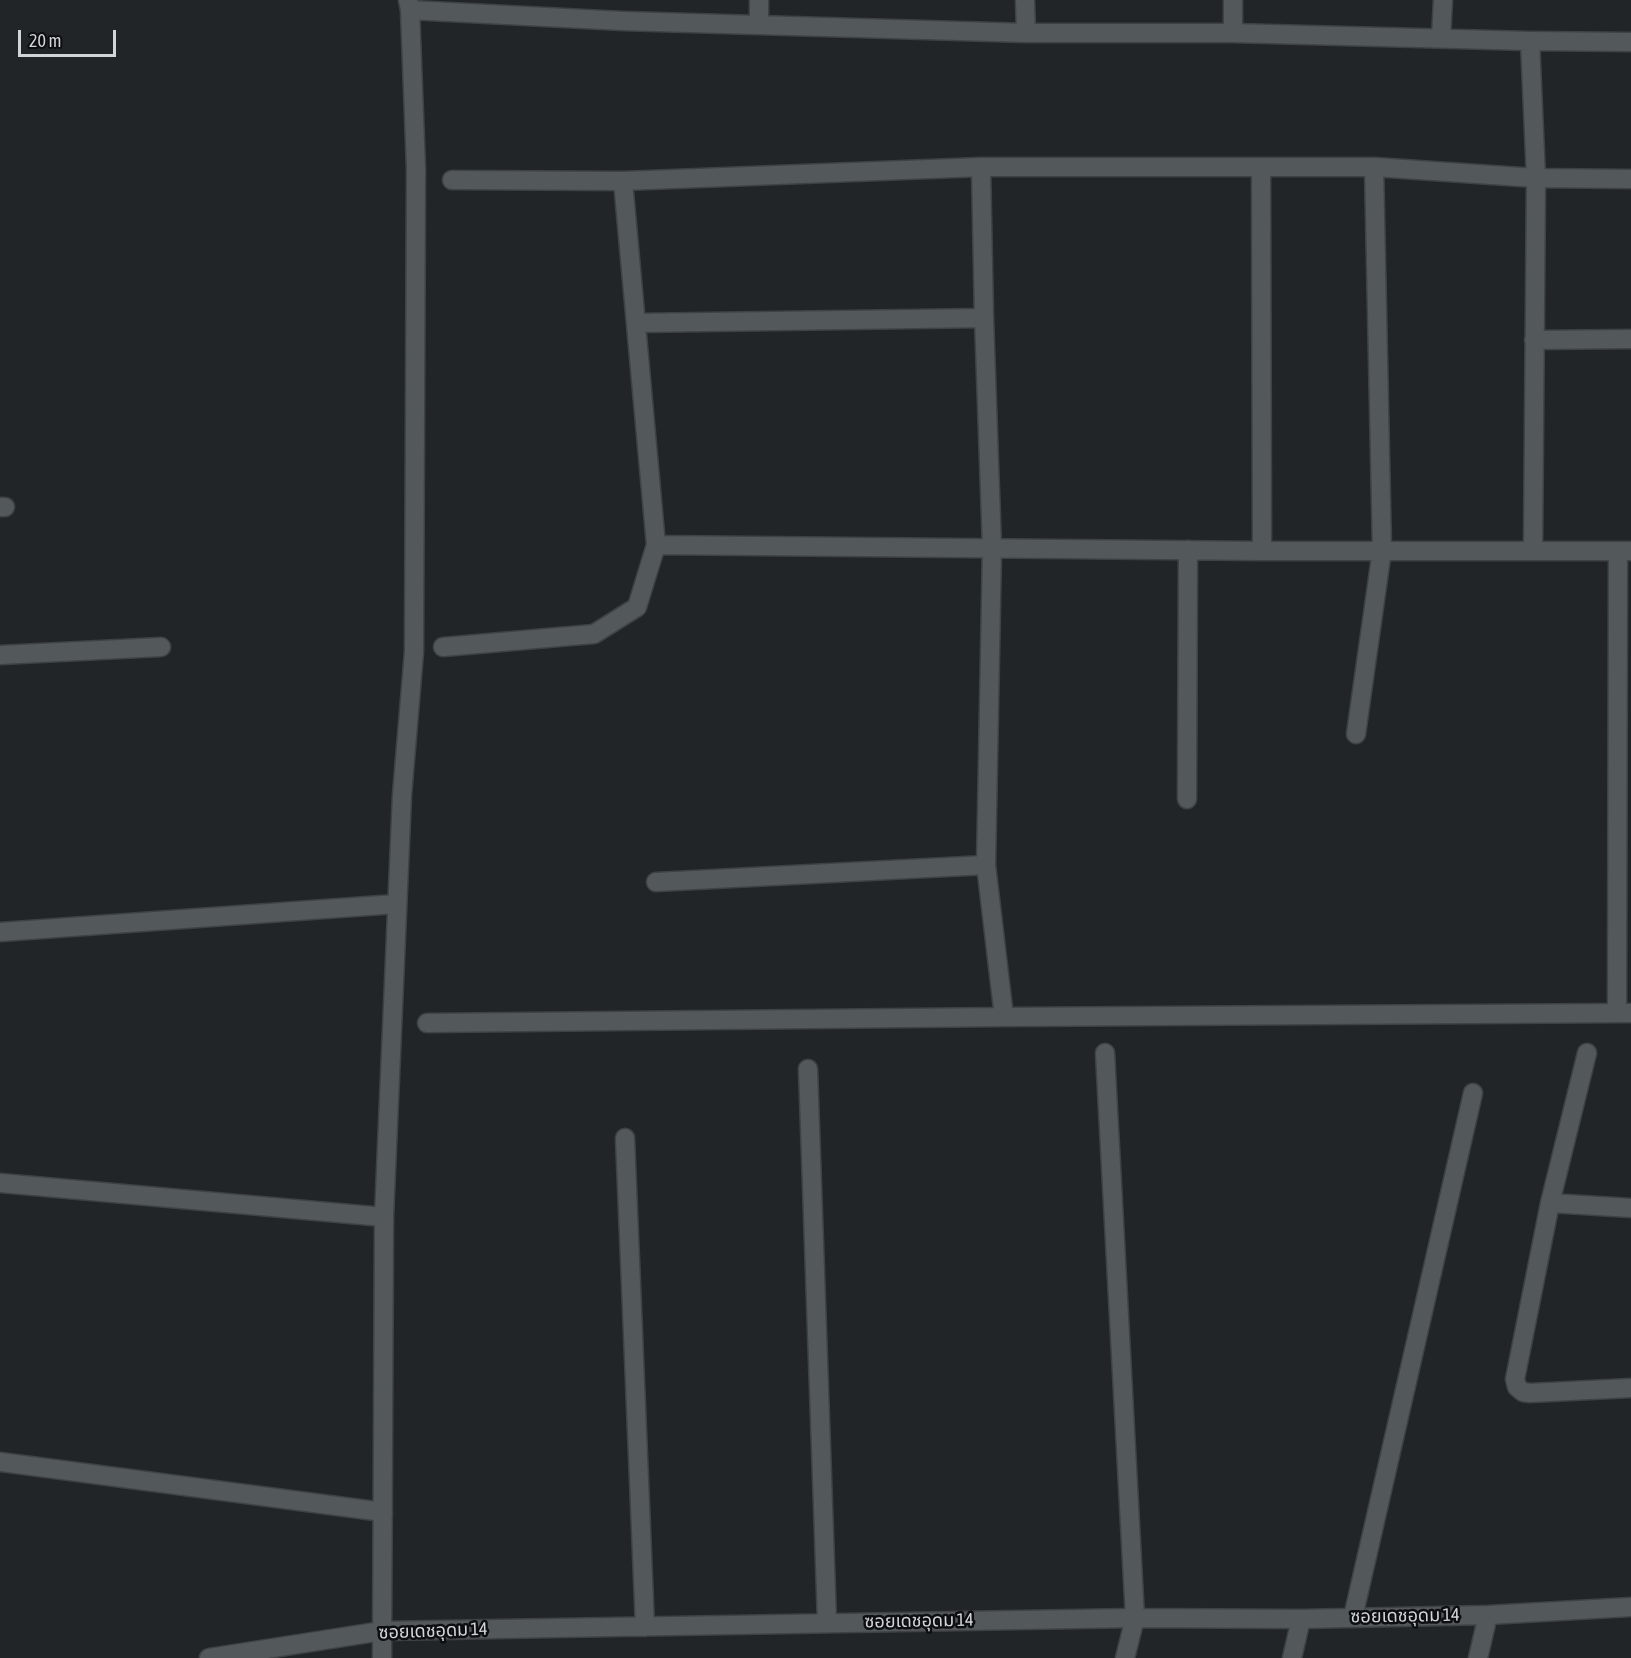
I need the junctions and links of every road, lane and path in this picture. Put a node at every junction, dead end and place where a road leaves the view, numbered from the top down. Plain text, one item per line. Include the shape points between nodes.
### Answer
1 (759, 0) edge
2 (1025, 0) edge
3 (1233, 0) edge
4 (1443, 0) edge
5 (409, 5) edge
6 (759, 25) junction
7 (1026, 33) junction
8 (1233, 33) junction
9 (1441, 38) junction
10 (1530, 41) junction
11 (1631, 42) edge
12 (981, 167) junction
13 (1374, 167) junction
14 (1261, 168) junction
15 (1536, 178) junction
16 (1631, 178) edge
17 (452, 180) dead end
18 (623, 181) junction
19 (984, 318) junction
20 (636, 323) junction
21 (1631, 339) edge
22 (1534, 340) junction
23 (656, 545) junction
24 (992, 548) junction
25 (1188, 550) junction
26 (1382, 550) junction
27 (1533, 550) junction
28 (1262, 551) junction
29 (1624, 551) edge
30 (161, 647) dead end
31 (443, 647) dead end
32 (0, 655) edge
33 (1356, 734) dead end
34 (1187, 799) dead end
35 (986, 865) junction
36 (656, 882) dead end
37 (396, 904) junction
38 (0, 932) edge
39 (1624, 1013) edge
40 (1004, 1017) junction
41 (427, 1023) dead end
42 (1105, 1053) dead end
43 (1587, 1053) dead end
44 (808, 1069) dead end
45 (1473, 1094) dead end
46 (625, 1138) dead end
47 (0, 1183) edge
48 (1550, 1203) junction
49 (1631, 1208) edge
50 (384, 1217) junction
51 (1631, 1388) edge
52 (0, 1462) edge
53 (382, 1512) junction
54 (1631, 1607) edge
55 (1488, 1615) junction
56 (1135, 1617) junction
57 (1353, 1617) junction
58 (1301, 1619) junction
59 (827, 1622) junction
60 (645, 1627) junction
61 (382, 1631) junction
62 (209, 1658) edge
63 (382, 1658) edge
64 (1125, 1658) edge
65 (1292, 1658) edge
66 (1478, 1658) edge

1 - 6 street
2 - 7 street
3 - 8 street
4 - 9 street
5 - 6 street via 623,21
5 - 37 street via 416,169 414,652
6 - 7 street
7 - 8 street
8 - 9 street
9 - 10 street
10 - 11 street
10 - 15 street
12 - 14 street
12 - 18 street
12 - 19 street
13 - 14 street
13 - 15 street
13 - 26 street
14 - 28 street
15 - 16 street
15 - 22 street
17 - 18 street
18 - 20 street
19 - 20 street
19 - 24 street
20 - 23 street
21 - 22 street
22 - 27 street
23 - 24 street
23 - 31 street via 637,607 594,634
24 - 25 street
24 - 35 street
25 - 28 street
25 - 34 street
26 - 27 street
26 - 28 street
26 - 33 street
27 - 29 street
29 - 39 street
30 - 32 street
35 - 36 street
35 - 40 street
37 - 38 street
37 - 50 street
39 - 40 street
40 - 41 street
42 - 56 street
43 - 48 street
44 - 59 street
45 - 57 street
46 - 60 street
47 - 50 street
48 - 49 street
48 - 51 street via 1515,1379 1517,1387 1530,1393
50 - 53 street
52 - 53 street
53 - 61 street
54 - 55 street, ซอยเดชอุดม 14
55 - 57 street, ซอยเดชอุดม 14
55 - 66 street
56 - 58 street, ซอยเดชอุดม 14
56 - 59 street, ซอยเดชอุดม 14
56 - 64 street
57 - 58 street, ซอยเดชอุดม 14
58 - 65 street
59 - 60 street, ซอยเดชอุดม 14
60 - 61 street, ซอยเดชอุดม 14
61 - 62 street, ซอยเดชอุดม 14
61 - 63 street

